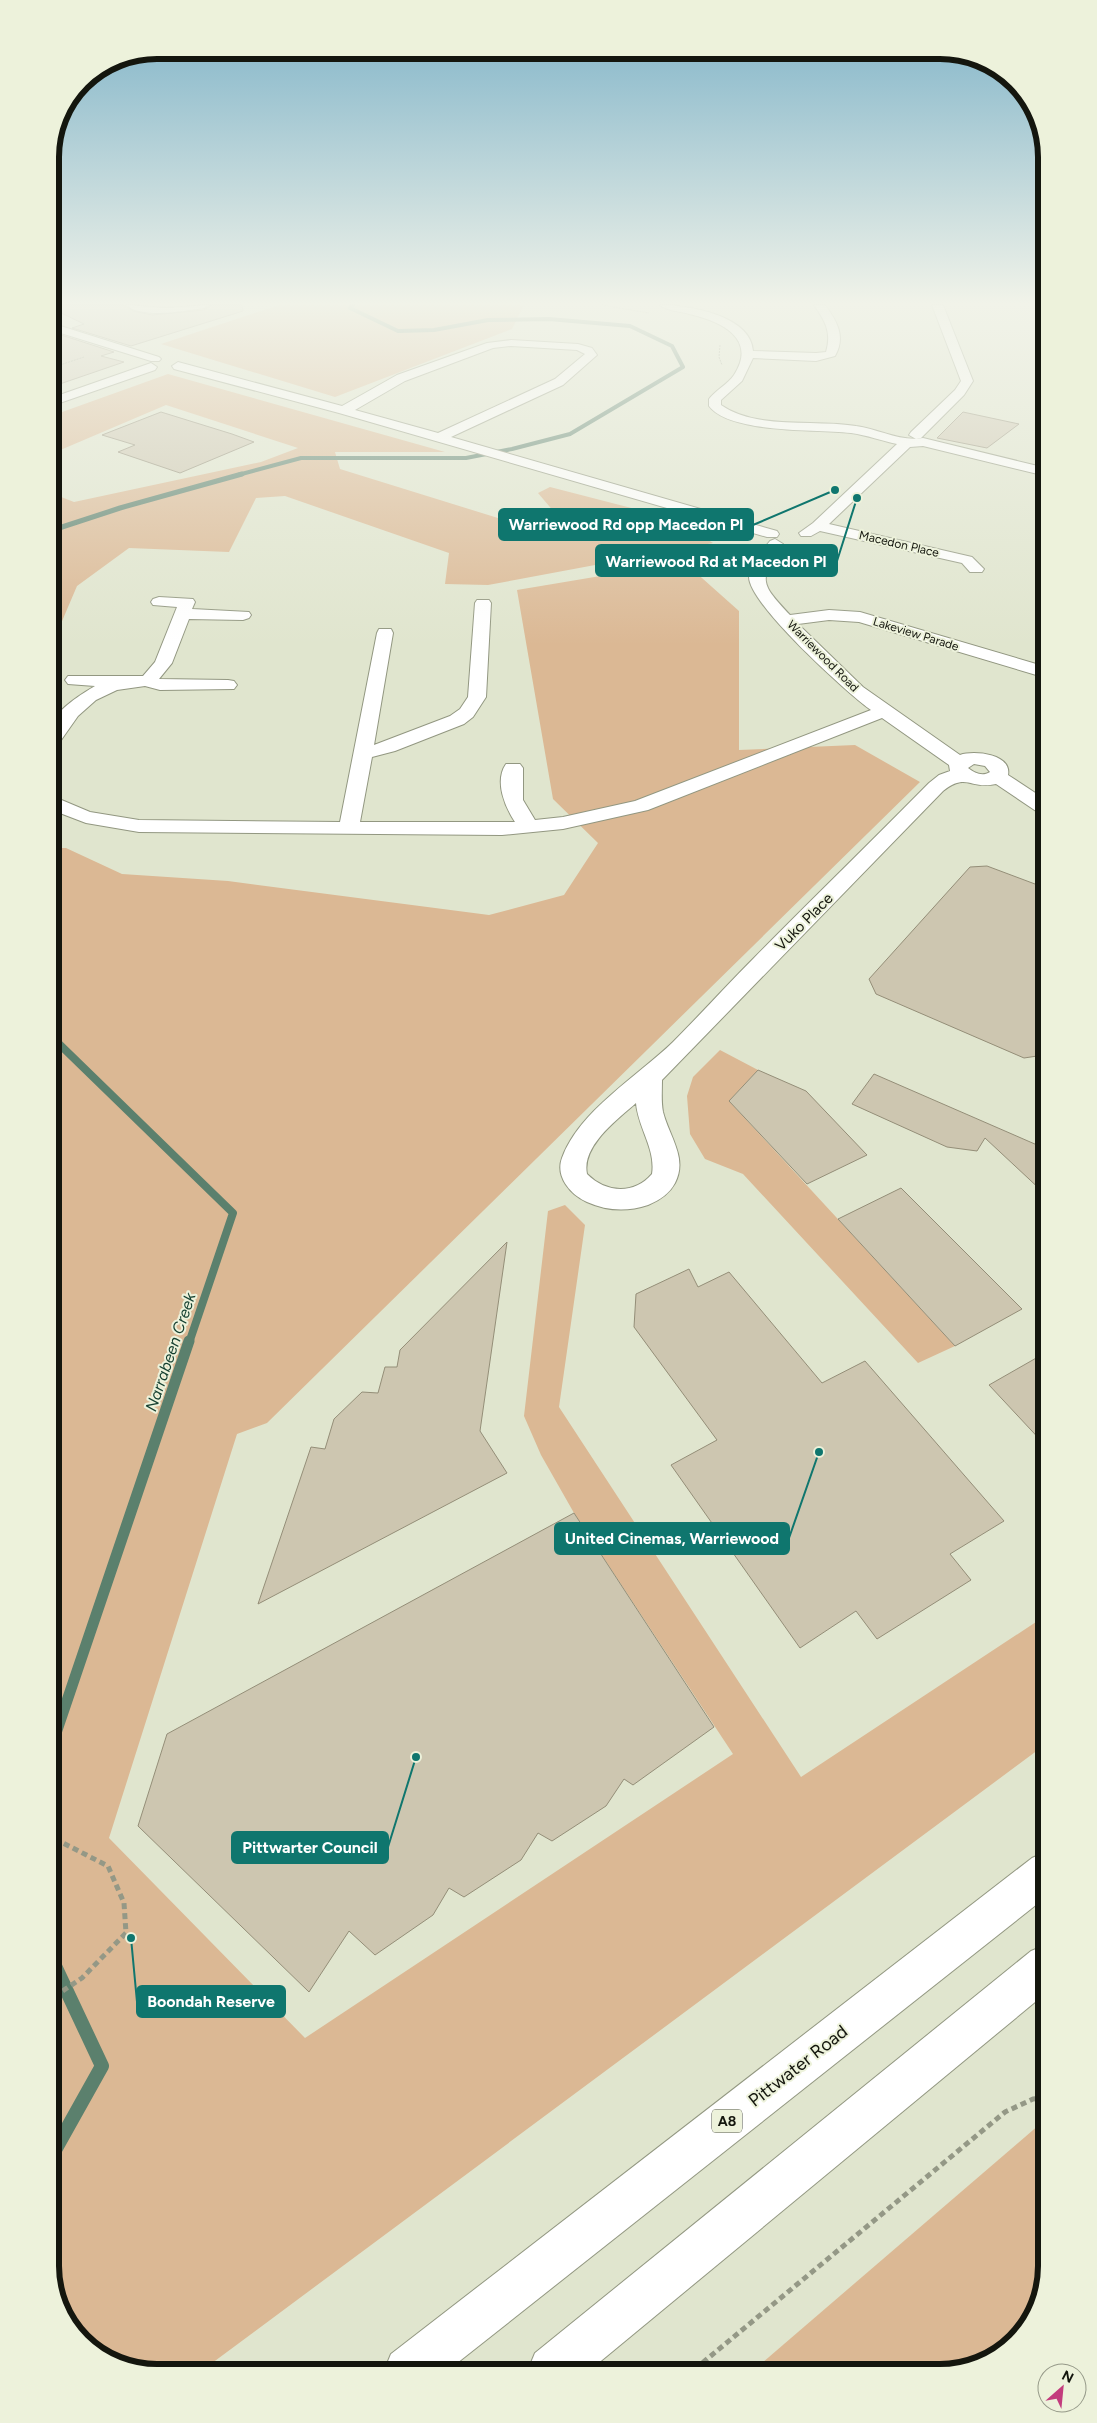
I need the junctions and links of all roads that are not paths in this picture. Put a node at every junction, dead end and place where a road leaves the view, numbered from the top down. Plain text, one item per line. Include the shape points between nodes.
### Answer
1 (371, 418) edge
2 (482, 418) edge
3 (744, 418) edge
4 (932, 418) edge
5 (439, 438) junction
6 (909, 439) junction
7 (1038, 470) edge
8 (818, 526) junction
9 (788, 538) junction
10 (976, 568) dead end
11 (159, 602) dead end
12 (483, 603) dead end
13 (182, 614) junction
14 (243, 615) dead end
15 (795, 618) junction
16 (385, 633) dead end
17 (1038, 670) edge
18 (74, 680) dead end
19 (148, 681) junction
20 (120, 682) junction
21 (228, 685) dead end
22 (885, 711) junction
23 (59, 727) edge
24 (363, 753) junction
25 (963, 765) junction
26 (513, 768) dead end
27 (1038, 804) edge
28 (59, 807) edge
29 (530, 826) junction
30 (349, 828) junction
31 (650, 1077) junction
32 (1038, 1878) edge
33 (1038, 1973) edge
34 (417, 2364) edge
35 (559, 2364) edge

1 - 5 main road
2 - 5 main road
3 - 6 main road via 786,425 857,429
4 - 6 main road, Warriewood Road
5 - 9 main road
6 - 7 main road
6 - 8 main road, Warriewood Road
8 - 9 main road, Warriewood Road
8 - 10 main road, Macedon Place via 966,560
9 - 15 main road, Warriewood Road via 758,567 756,580 765,598
11 - 13 main road via 187,602
12 - 24 main road via 477,697 467,713 457,720
13 - 14 main road
13 - 19 main road via 163,663
15 - 17 main road, Lakeview Parade via 860,617
15 - 22 main road, Warriewood Road via 842,677
15 - 25 main road, Warriewood Road
16 - 24 main road
18 - 20 main road
19 - 20 main road
19 - 21 main road via 160,685
20 - 23 main road via 89,698
22 - 25 main road, Warriewood Road
22 - 29 main road via 641,806 563,823
24 - 30 main road
25 - 27 main road via 978,758 994,763 1000,772 997,776
25 - 31 main road, Vuko Place via 936,787
26 - 29 main road via 511,798 516,810
28 - 30 main road via 99,822 138,826
29 - 30 main road via 502,829
31 - 31 main road, Vuko Place via 650,1113 667,1166 663,1179 648,1194 634,1200 618,1201 589,1191 580,1184 573,1170 574,1159 590,1135 624,1097
32 - 34 main road, Pittwater Road / A8
33 - 35 main road

